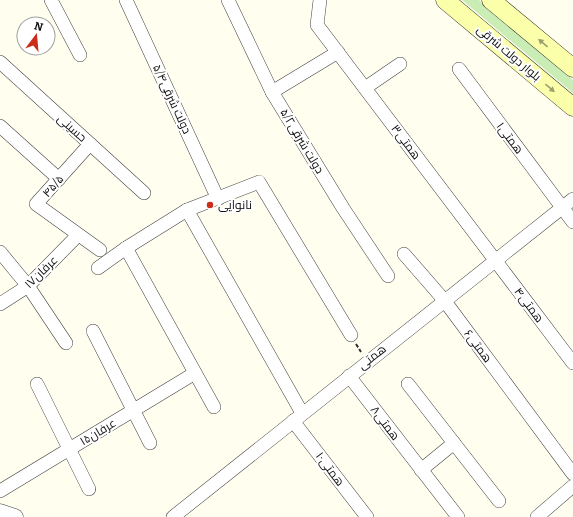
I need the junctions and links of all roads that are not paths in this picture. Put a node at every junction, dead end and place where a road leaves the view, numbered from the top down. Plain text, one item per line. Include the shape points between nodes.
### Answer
1 (51, 0) edge
2 (126, 0) edge
3 (228, 0) edge
4 (320, 0) edge
5 (445, 0) edge
6 (491, 0) edge
7 (338, 52) junction
8 (80, 55) dead end
9 (0, 62) edge
10 (400, 64) dead end
11 (573, 68) edge
12 (458, 69) dead end
13 (365, 88) junction
14 (272, 92) junction
15 (573, 107) edge
16 (0, 126) edge
17 (90, 144) junction
18 (59, 179) junction
19 (144, 194) dead end
20 (218, 199) junction
21 (573, 199) edge
22 (562, 207) junction
23 (187, 210) junction
24 (573, 222) edge
25 (78, 234) junction
26 (126, 248) junction
27 (100, 250) dead end
28 (0, 252) edge
29 (404, 254) dead end
30 (496, 260) junction
31 (98, 268) dead end
32 (388, 276) dead end
33 (28, 286) junction
34 (444, 300) junction
35 (0, 304) edge
36 (93, 331) dead end
37 (351, 335) road end
38 (66, 343) dead end
39 (573, 363) edge
40 (195, 373) junction
41 (349, 376) junction
42 (37, 384) dead end
43 (408, 384) dead end
44 (214, 407) dead end
45 (134, 410) junction
46 (297, 417) junction
47 (150, 443) dead end
48 (454, 443) junction
49 (70, 449) junction
50 (421, 470) junction
51 (573, 474) edge
52 (1, 487) edge
53 (573, 488) edge
54 (89, 489) dead end
55 (499, 501) dead end
56 (0, 512) edge
57 (15, 517) edge
58 (172, 517) edge
59 (367, 517) edge
60 (458, 517) edge
61 (536, 517) edge

1 - 8 street
2 - 20 street, ۵/۴دولت شرقی
3 - 14 street, ۵/۲دولت شرقی
4 - 7 street, ۳همتی via 317,25
5 -> 15 main road, بلوار دولت شرقی
11 -> 6 main road
7 - 13 street, ۳همتی
7 - 14 street
9 - 17 street, حسینی
10 - 13 street
12 - 22 street, ۱همتی
13 - 30 street, ۳همتی
14 - 32 street, ۵/۲دولت شرقی
16 - 18 street
17 - 18 street, ۴۵/۵
17 - 19 street, حسینی
18 - 25 street, ۴۵/۵ via 36,204
20 - 23 street
20 - 37 street via 259,182
21 - 22 street, همتی
22 - 24 street, ۱همتی
22 - 30 street, همتی
23 - 26 street
23 - 46 street, ۱۰همتی
25 - 27 street, ۴۵/۵
25 - 33 street, ۱۷عرفان
26 - 31 street
26 - 40 street
28 - 33 street
29 - 34 street, ۶همتی
30 - 34 street, همتی
30 - 39 street, ۴همتی
33 - 35 street, ۱۷عرفان
33 - 38 street
34 - 41 street, همتی
34 - 51 street, ۶همتی
36 - 45 street
40 - 44 street
40 - 45 street, ۱۵عرفان
41 - 46 street, همتی
41 - 50 street, همتی۸
42 - 49 street
43 - 48 street
45 - 47 street
45 - 49 street, ۱۵عرفان
46 - 58 street, همتی
46 - 59 street, ۱۰همتی
48 - 50 street
48 - 55 street
49 - 52 street, ۱۵عرفان
49 - 54 street
50 - 60 street, همتی۸
53 - 61 street
56 - 57 street

